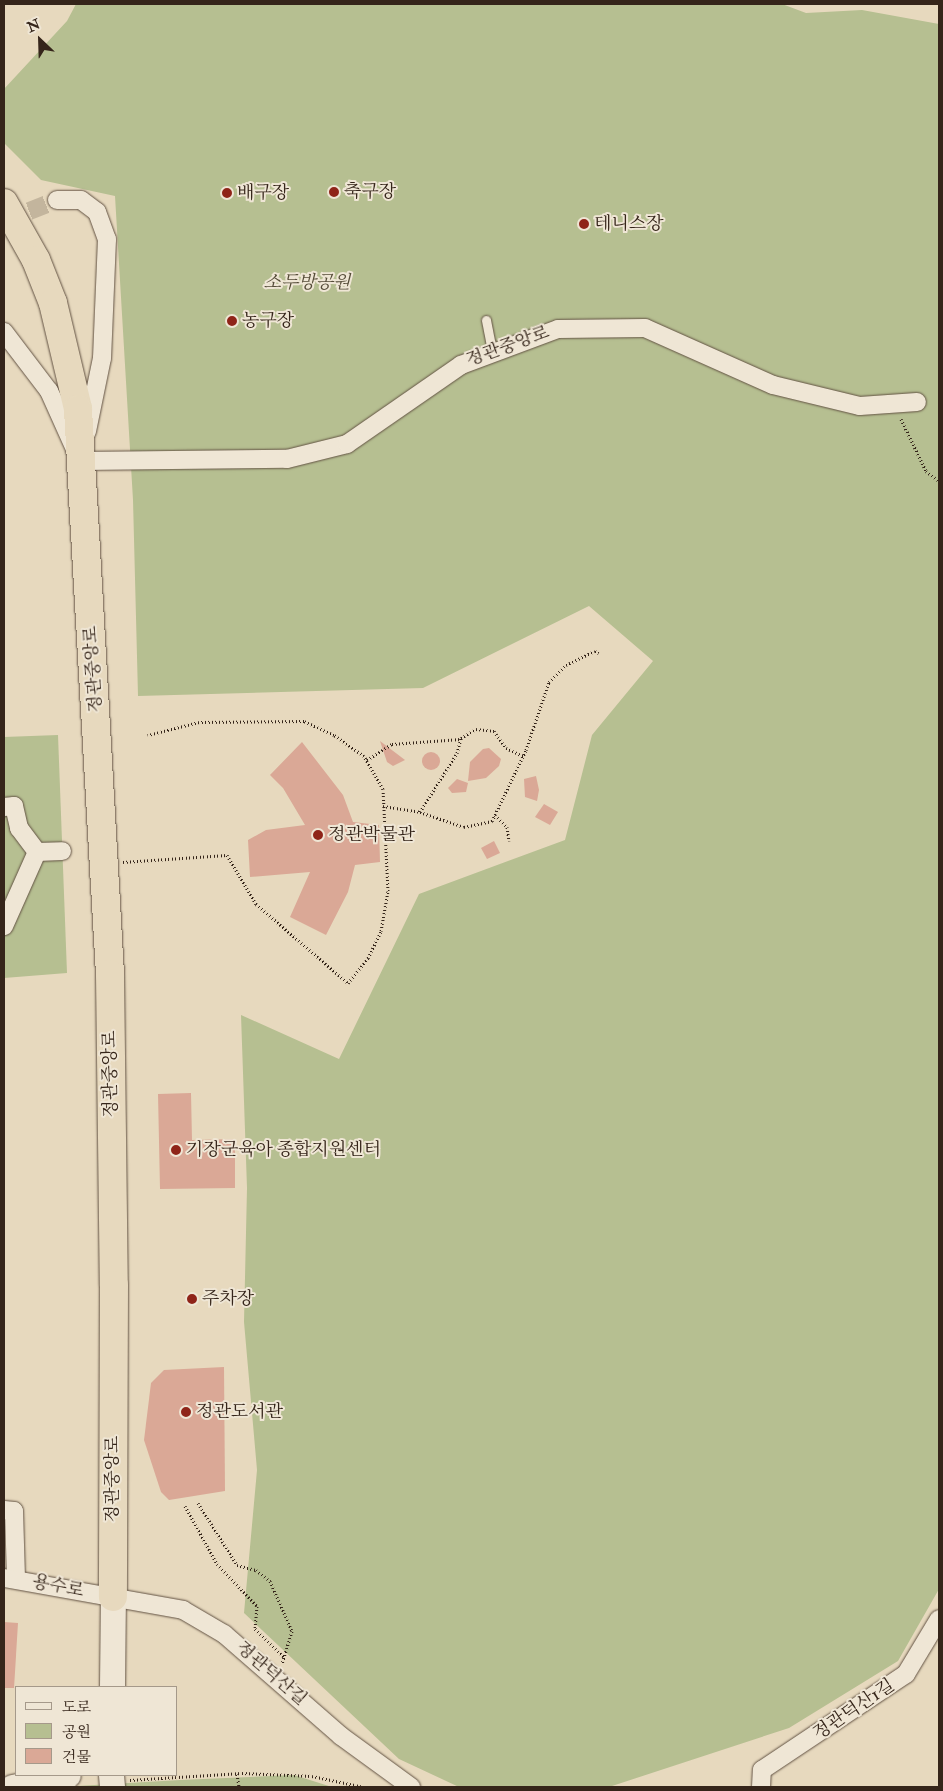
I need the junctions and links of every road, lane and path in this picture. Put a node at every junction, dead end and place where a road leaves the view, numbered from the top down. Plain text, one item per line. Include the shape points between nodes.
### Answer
1 (57, 200) tunnel mouth
2 (4, 203) edge
3 (486, 320) dead end
4 (4, 332) edge
5 (492, 350) junction
6 (917, 402) dead end
7 (894, 403) junction
8 (81, 461) junction
9 (939, 481) edge
10 (600, 653) dead end
11 (148, 735) dead end
12 (461, 738) junction
13 (523, 756) junction
14 (367, 760) junction
15 (384, 806) junction
16 (4, 807) edge
17 (420, 812) junction
18 (495, 815) junction
19 (509, 840) dead end
20 (62, 851) dead end
21 (37, 852) junction
22 (105, 864) junction
23 (4, 926) edge
24 (198, 1503) dead end
25 (185, 1506) dead end
26 (4, 1510) edge
27 (10, 1578) edge
28 (113, 1597) junction
29 (939, 1619) edge
30 (284, 1657) junction
31 (278, 1679) junction
32 (112, 1686) edge
33 (237, 1774) junction
34 (63, 1776) edge
35 (112, 1781) edge
36 (350, 1784) junction
37 (12, 1787) edge
38 (239, 1787) edge
39 (354, 1787) edge
40 (364, 1787) edge
41 (411, 1787) edge
42 (761, 1787) edge

1 - 8 street via 81,200 97,212 107,239 102,358
2 - 8 highway, 정관중앙로 via 36,260 54,304 78,409
3 - 5 lane
4 - 8 street via 49,391
5 - 7 street, 정관중앙로 via 558,329 645,328 773,385 860,406
5 - 8 street, 정관중앙로 via 461,365 347,444 287,459
6 - 7 street, 정관중앙로
7 - 9 path via 926,471
8 - 22 highway, 정관중앙로
10 - 13 path via 595,651 566,665 549,682
11 - 14 path via 199,722 304,722 334,735
12 - 13 path via 476,729 494,731 506,748
12 - 14 path via 392,744
12 - 17 path via 457,753
13 - 18 path
14 - 15 path via 383,789
15 - 17 path
15 - 22 path via 388,891 381,930 368,958 348,983 256,904 227,854
16 - 21 street via 14,806 19,828
17 - 18 path via 464,827 492,821
18 - 19 path via 507,827
20 - 21 street
21 - 23 street
22 - 28 highway, 정관중앙로 via 114,1285
24 - 30 path via 236,1565 256,1570 270,1581 292,1631
25 - 30 path via 217,1564 257,1606 255,1629
26 - 27 street via 14,1511
27 - 28 street, 용수로
28 - 31 street, 정관덕산길 via 183,1610 224,1634
28 - 32 main road, 정관중앙로
29 - 42 street, 정관덕산1길 via 906,1674 762,1770
30 - 31 path
31 - 41 street, 정관덕산길 via 341,1736
33 - 35 path
33 - 36 path via 312,1776
33 - 38 path
34 - 37 main road
36 - 39 path
36 - 40 path

